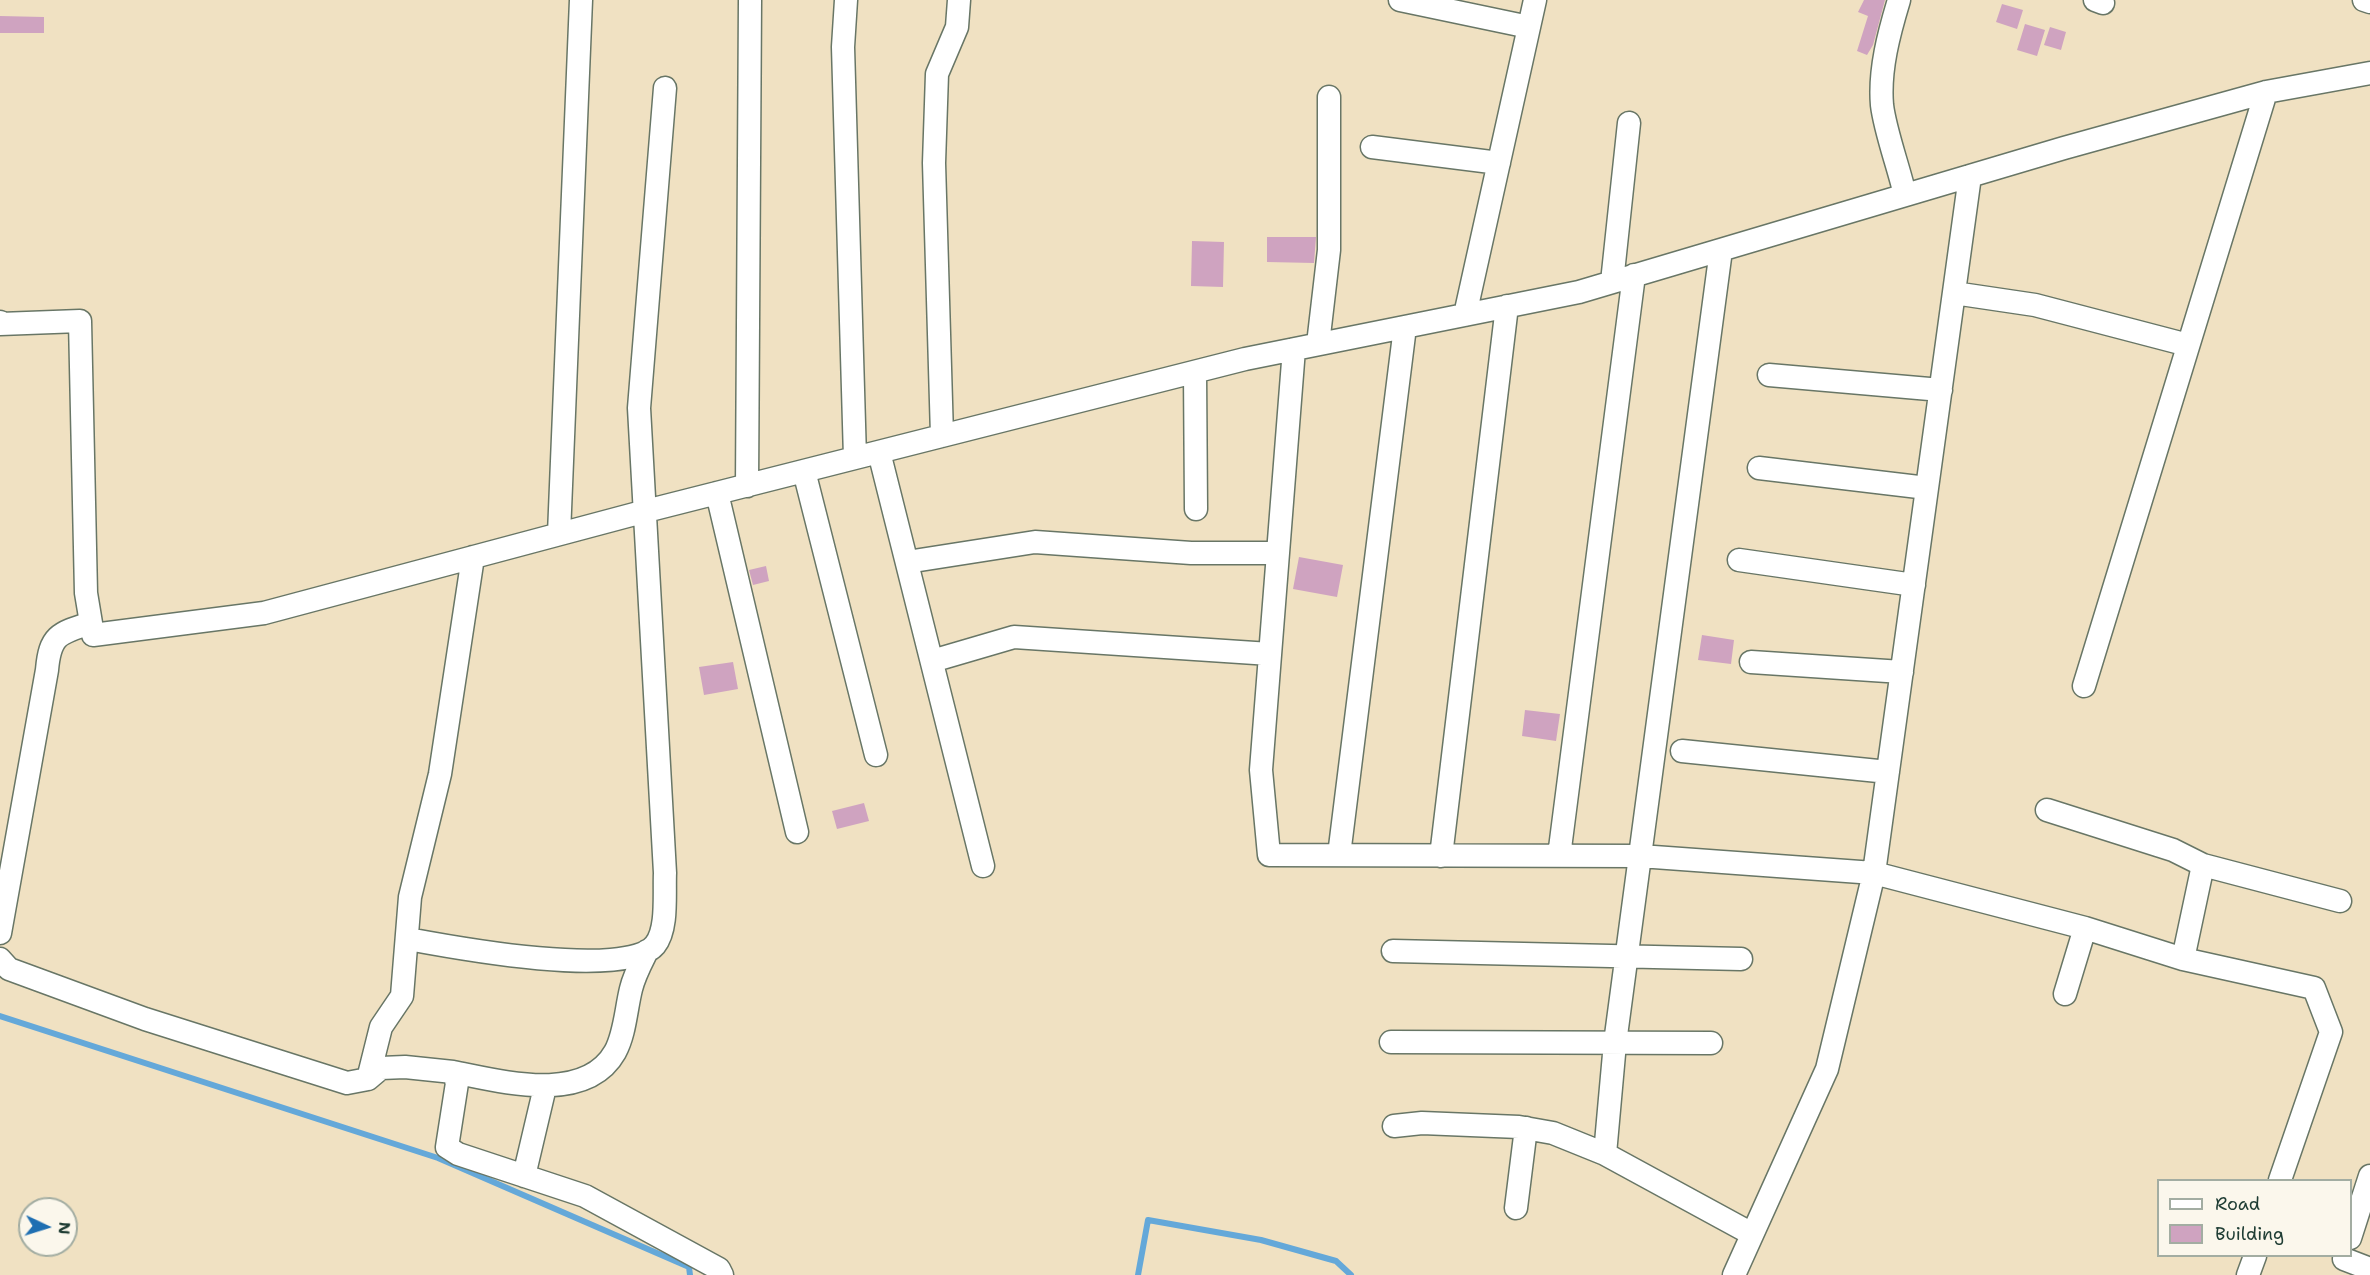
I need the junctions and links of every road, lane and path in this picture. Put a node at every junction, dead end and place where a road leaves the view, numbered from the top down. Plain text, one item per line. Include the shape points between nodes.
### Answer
1 (581, 0) edge
2 (750, 0) edge
3 (846, 0) edge
4 (959, 0) edge
5 (1400, 0) edge
6 (1535, 0) edge
7 (1899, 0) edge
8 (2364, 0) edge
9 (2370, 2) edge
10 (1529, 27) junction
11 (2370, 73) edge
12 (665, 88) dead end
13 (2266, 92) junction
14 (1329, 97) dead end
15 (1629, 123) dead end
16 (1372, 147) dead end
17 (1499, 163) junction
18 (1970, 176) junction
19 (1905, 195) junction
20 (1721, 249) junction
21 (1634, 275) junction
22 (1612, 282) junction
23 (1954, 293) junction
24 (1507, 306) junction
25 (1465, 315) junction
26 (0, 322) edge
27 (1405, 327) junction
28 (1318, 344) junction
29 (2188, 345) junction
30 (1294, 349) junction
31 (1195, 372) junction
32 (1769, 375) dead end
33 (1941, 390) junction
34 (942, 436) junction
35 (879, 452) junction
36 (855, 458) junction
37 (1759, 468) dead end
38 (804, 471) junction
39 (747, 486) junction
40 (1927, 488) junction
41 (717, 493) junction
42 (1196, 509) dead end
43 (646, 511) junction
44 (559, 534) junction
45 (1278, 553) junction
46 (472, 557) junction
47 (1739, 560) dead end
48 (907, 562) junction
49 (1914, 585) junction
50 (91, 623) junction
51 (1269, 654) junction
52 (932, 661) junction
53 (1751, 662) dead end
54 (1902, 672) junction
55 (2084, 686) dead end
56 (1682, 751) dead end
57 (876, 755) dead end
58 (1888, 772) junction
59 (2047, 810) dead end
60 (796, 832) dead end
61 (1339, 855) junction
62 (1441, 856) junction
63 (1559, 856) junction
64 (1640, 856) junction
65 (2203, 865) junction
66 (983, 866) dead end
67 (1874, 873) junction
68 (2340, 901) dead end
69 (2085, 928) junction
70 (0, 933) edge
71 (408, 939) junction
72 (647, 951) junction
73 (1393, 951) dead end
74 (1627, 957) junction
75 (0, 958) edge
76 (1741, 959) dead end
77 (2183, 959) junction
78 (2065, 994) dead end
79 (1391, 1041) dead end
80 (1615, 1043) junction
81 (1711, 1043) dead end
82 (453, 1072) junction
83 (368, 1079) junction
84 (545, 1087) junction
85 (1394, 1126) dead end
86 (1526, 1128) junction
87 (1605, 1154) junction
88 (524, 1176) junction
89 (2370, 1176) edge
90 (2280, 1179) edge
91 (1516, 1208) dead end
92 (1752, 1234) junction
93 (2352, 1234) edge
94 (2255, 1257) edge
95 (2345, 1257) edge
96 (2370, 1269) edge
97 (722, 1275) edge
98 (1734, 1275) edge
99 (2248, 1275) edge

1 - 44 street
2 - 39 street
3 - 36 street via 843,47
4 - 34 street via 957,27 936,85 934,163
5 - 10 street
6 - 10 street
7 - 19 street via 1881,87
8 - 9 street
10 - 17 street
11 - 13 street
12 - 43 street via 639,408
13 - 18 street
13 - 29 street
14 - 28 street via 1329,250
15 - 22 street
16 - 17 street
17 - 25 street
18 - 19 street
18 - 23 street
19 - 20 street
20 - 21 street
20 - 64 street
21 - 22 street
21 - 63 street
22 - 24 street
23 - 29 street via 2035,305
23 - 33 street
24 - 25 street
24 - 62 street
25 - 27 street
26 - 50 street via 80,321 86,593
27 - 28 street
27 - 61 street
28 - 30 street
29 - 55 street
30 - 31 street
30 - 45 street
31 - 34 street
31 - 42 street
32 - 33 street
33 - 40 street
34 - 35 street
35 - 36 street
35 - 48 street
36 - 38 street
37 - 40 street
38 - 39 street
38 - 57 street
39 - 41 street
40 - 49 street
41 - 43 street
41 - 60 street
43 - 44 street
43 - 72 street via 665,873 661,935
44 - 46 street
45 - 48 street via 1191,553 1035,542
45 - 51 street
46 - 50 street via 264,613 93,635
46 - 71 street via 440,774 410,897
47 - 49 street
48 - 52 street
49 - 54 street
50 - 70 street via 64,631 49,649
51 - 52 street via 1014,637
51 - 61 street via 1261,770 1269,855
52 - 66 street
53 - 54 street
54 - 58 street
56 - 58 street
58 - 67 street
59 - 65 street via 2173,850
61 - 62 street
62 - 63 street
63 - 64 street
64 - 67 street
64 - 74 street
65 - 68 street
65 - 77 street
67 - 69 street
67 - 92 street via 1827,1069
69 - 77 street
69 - 78 street
71 - 72 street via 557,960 603,960
71 - 83 street via 402,996 381,1027
72 - 84 street via 631,986 621,1036 610,1058 590,1076
73 - 74 street
74 - 76 street
74 - 80 street
75 - 83 street via 9,969 145,1019 347,1083
77 - 90 street via 2314,988 2331,1032
79 - 80 street
80 - 81 street
80 - 87 street
82 - 83 street via 381,1068
82 - 84 street
82 - 88 street via 457,1083 447,1147
84 - 88 street
85 - 86 street via 1422,1123
86 - 87 street via 1553,1133
86 - 91 street
87 - 92 street
88 - 97 street via 585,1196 719,1269
89 - 93 street
92 - 98 street
94 - 99 street
95 - 96 street

